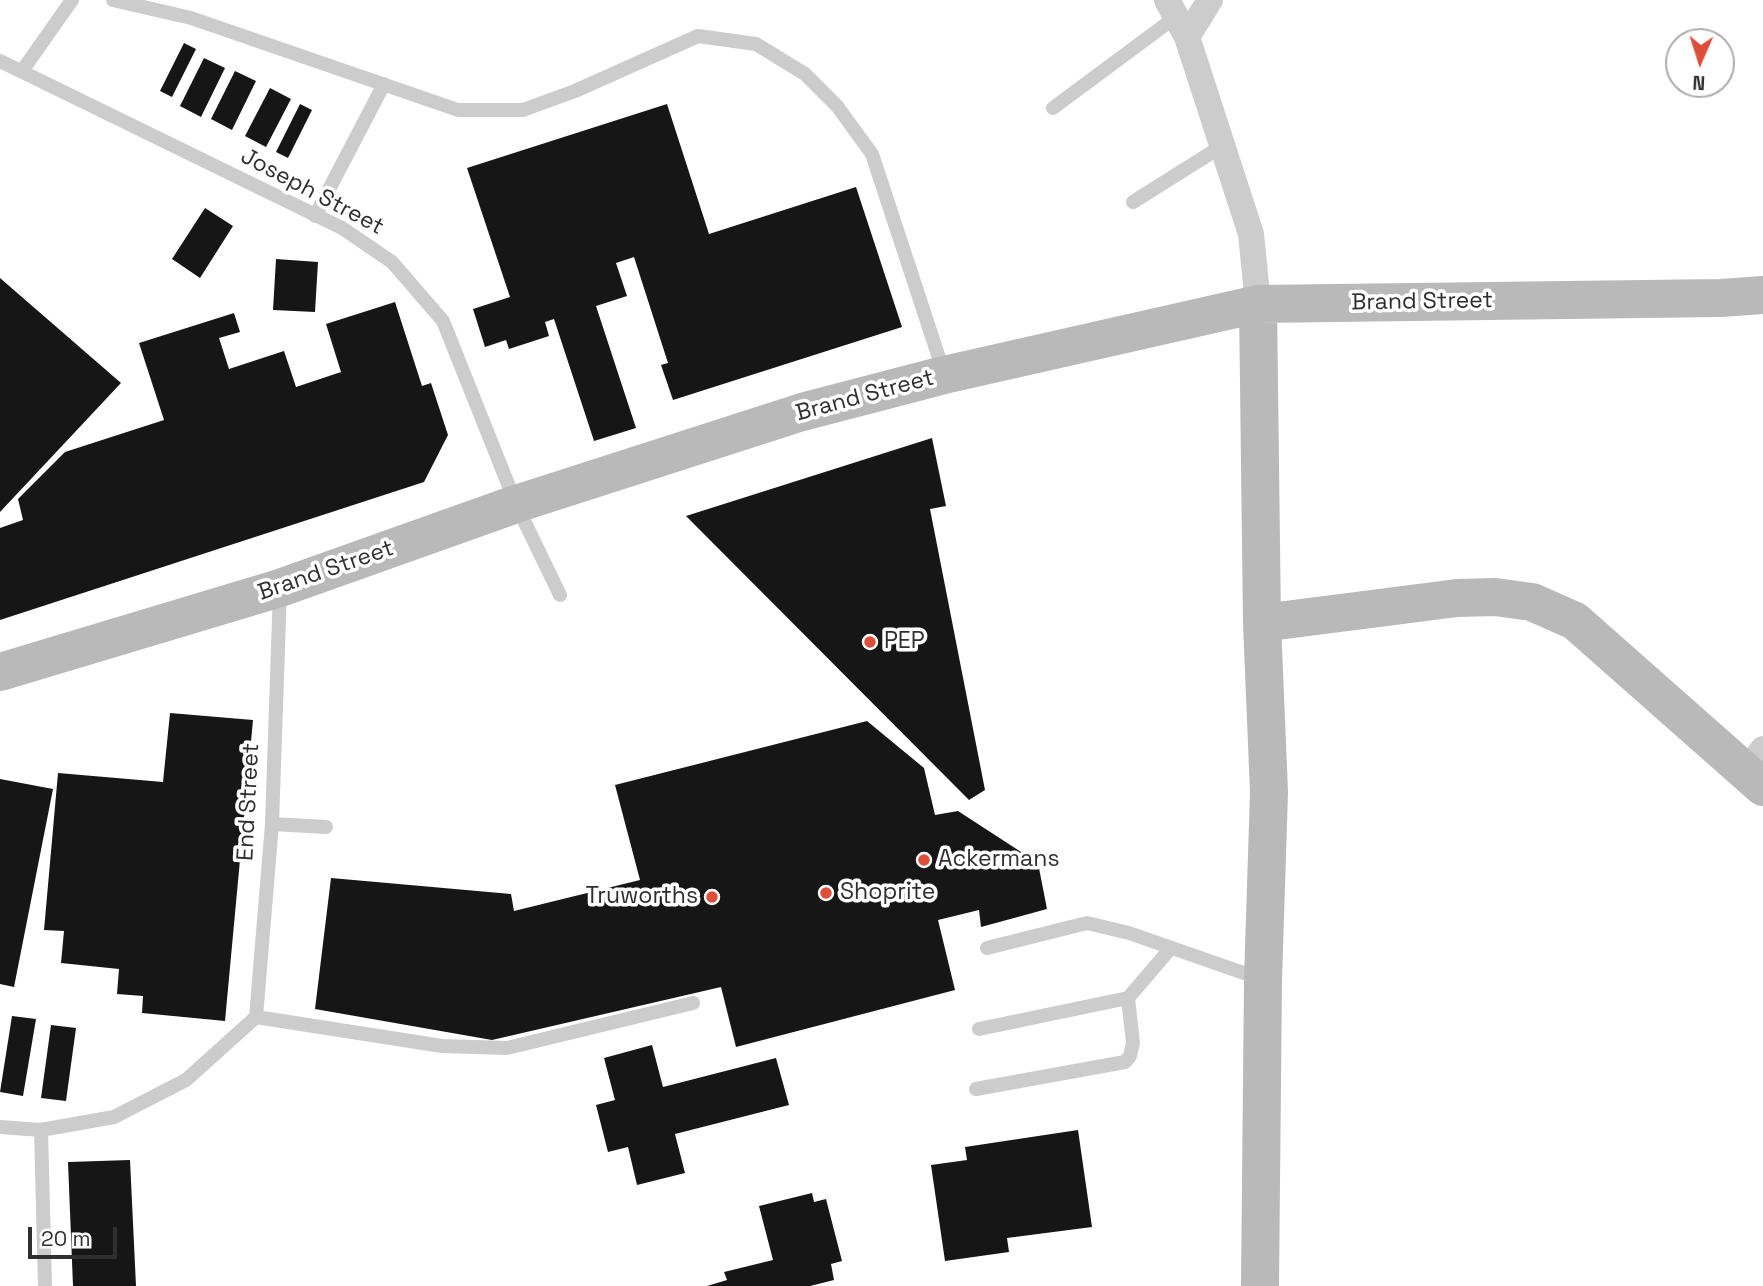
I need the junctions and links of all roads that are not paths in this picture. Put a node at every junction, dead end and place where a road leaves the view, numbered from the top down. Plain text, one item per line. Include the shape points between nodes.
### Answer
1 (72, 0) edge
2 (113, 0) edge
3 (1210, 0) edge
4 (1177, 18) edge
5 (0, 61) edge
6 (22, 71) junction
7 (384, 84) junction
8 (1053, 108) dead end
9 (1222, 146) junction
10 (1133, 202) dead end
11 (315, 216) junction
12 (1763, 295) edge
13 (1258, 304) junction
14 (944, 374) junction
15 (516, 504) junction
16 (280, 588) junction
17 (560, 595) dead end
18 (1262, 622) junction
19 (0, 672) edge
20 (1757, 769) edge
21 (272, 824) junction
22 (326, 827) dead end
23 (987, 948) dead end
24 (1171, 948) junction
25 (1263, 980) junction
26 (1128, 998) junction
27 (693, 1003) dead end
28 (256, 1017) junction
29 (979, 1029) dead end
30 (976, 1089) dead end
31 (0, 1127) edge
32 (41, 1130) junction
33 (45, 1286) edge
34 (1260, 1286) edge

1 - 6 lane
2 - 7 lane via 191,18
3 - 4 street
4 - 8 lane
4 - 9 street
5 - 6 lane, Joseph Street
6 - 11 lane, Joseph Street
7 - 11 lane
7 - 14 lane via 458,110 523,110 698,36 756,44 805,74 837,106 872,154
9 - 10 lane
9 - 13 street via 1251,234
11 - 15 lane, Joseph Street via 342,228 392,262 443,321
12 - 13 street, Brand Street
13 - 14 street, Brand Street
13 - 18 street
14 - 15 street, Brand Street via 802,412
15 - 16 street, Brand Street
15 - 17 lane, Joseph Street
16 - 19 street, Brand Street
16 - 21 lane, End Street
18 - 20 street via 1457,598 1532,602 1575,621
18 - 25 street via 1269,792
21 - 22 lane
21 - 28 lane, End Street
23 - 24 lane via 1087,923
24 - 25 lane
24 - 26 lane
25 - 34 street
26 - 29 lane
26 - 30 lane via 1133,1043 1125,1062
27 - 28 lane via 507,1048 442,1046
28 - 32 lane via 186,1080 114,1117
31 - 32 lane
32 - 33 lane

